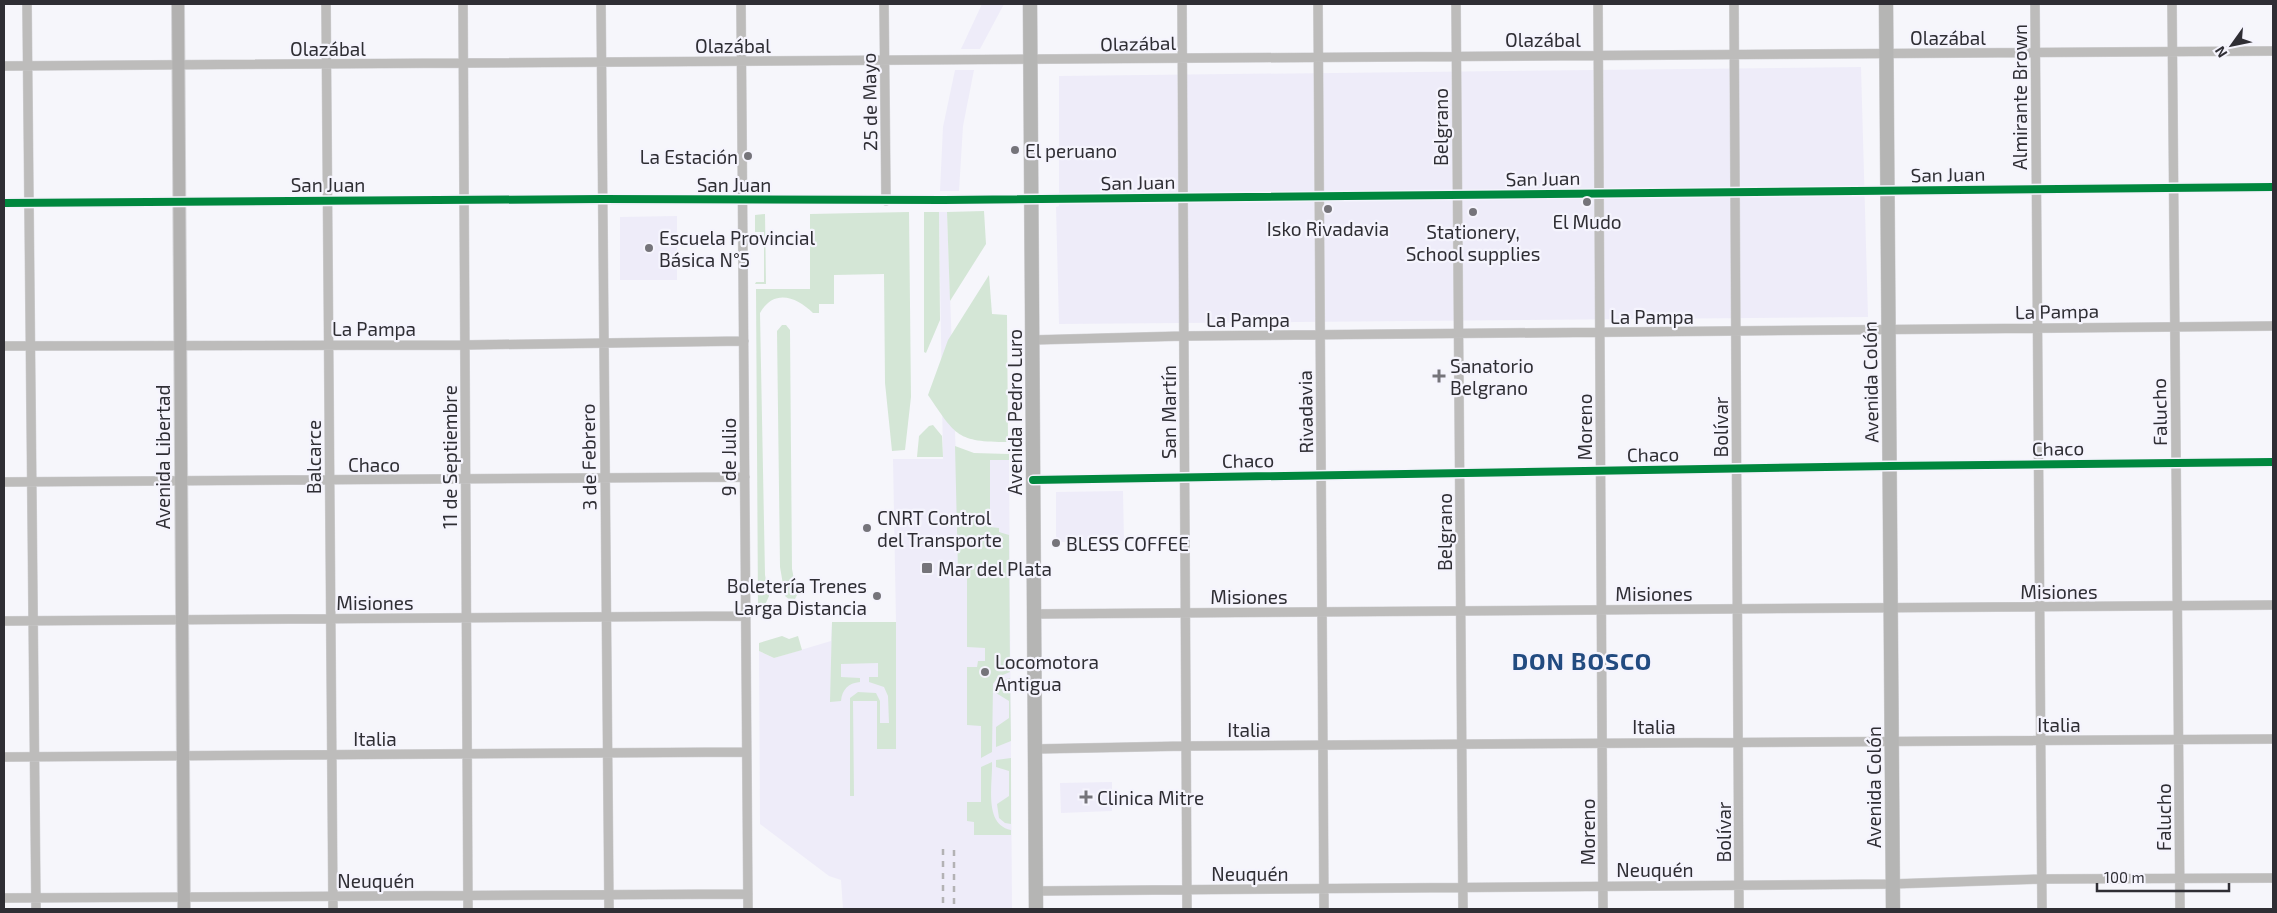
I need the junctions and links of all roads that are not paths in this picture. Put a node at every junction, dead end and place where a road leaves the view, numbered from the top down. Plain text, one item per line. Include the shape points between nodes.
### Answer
1 (27, 4) edge
2 (178, 4) edge
3 (326, 4) edge
4 (463, 4) edge
5 (601, 4) edge
6 (741, 4) edge
7 (884, 4) edge
8 (1030, 4) edge
9 (1182, 4) edge
10 (1318, 4) edge
11 (1456, 4) edge
12 (1598, 4) edge
13 (1734, 4) edge
14 (1886, 4) edge
15 (2035, 4) edge
16 (2172, 4) edge
17 (2273, 51) edge
18 (2173, 52) junction
19 (2035, 53) junction
20 (1887, 54) junction
21 (1734, 55) junction
22 (1456, 56) junction
23 (1598, 56) junction
24 (1319, 57) junction
25 (1182, 59) junction
26 (885, 60) junction
27 (1030, 61) junction
28 (601, 62) junction
29 (742, 62) junction
30 (463, 63) junction
31 (327, 64) junction
32 (178, 65) junction
33 (4, 66) edge
34 (28, 66) junction
35 (2273, 187) edge
36 (2174, 188) junction
37 (2036, 189) junction
38 (1888, 191) junction
39 (1735, 193) junction
40 (1599, 194) junction
41 (1457, 195) junction
42 (1320, 197) junction
43 (1183, 198) junction
44 (602, 199) junction
45 (464, 200) junction
46 (742, 200) junction
47 (1031, 200) junction
48 (328, 201) junction
49 (886, 201) junction
50 (179, 202) junction
51 (4, 203) edge
52 (29, 203) junction
53 (2175, 326) junction
54 (2273, 326) edge
55 (2038, 327) junction
56 (1888, 330) junction
57 (1736, 332) junction
58 (1458, 333) junction
59 (1600, 333) junction
60 (1320, 335) junction
61 (1184, 336) junction
62 (1032, 340) junction
63 (744, 341) junction
64 (603, 343) junction
65 (329, 344) junction
66 (180, 345) junction
67 (464, 345) junction
68 (4, 346) edge
69 (30, 346) junction
70 (2273, 462) edge
71 (2176, 463) junction
72 (2038, 465) junction
73 (1890, 466) junction
74 (1737, 468) junction
75 (1601, 471) junction
76 (1460, 473) junction
77 (1322, 476) junction
78 (744, 477) junction
79 (1184, 478) junction
80 (604, 479) junction
81 (330, 480) junction
82 (465, 480) junction
83 (1033, 480) junction
84 (181, 481) junction
85 (4, 482) edge
86 (32, 482) junction
87 (2273, 605) edge
88 (2177, 606) junction
89 (2040, 607) junction
90 (1890, 608) junction
91 (1738, 609) junction
92 (1602, 610) junction
93 (1461, 611) junction
94 (1322, 612) junction
95 (1186, 613) junction
96 (1034, 614) junction
97 (746, 616) junction
98 (606, 617) junction
99 (466, 618) junction
100 (331, 619) junction
101 (182, 620) junction
102 (4, 621) edge
103 (33, 621) junction
104 (2273, 738) edge
105 (2178, 739) junction
106 (2041, 740) junction
107 (1891, 741) junction
108 (1738, 742) junction
109 (1602, 743) junction
110 (1462, 744) junction
111 (1323, 745) junction
112 (1186, 746) junction
113 (1035, 750) junction
114 (746, 752) junction
115 (607, 753) junction
116 (467, 754) junction
117 (332, 755) junction
118 (183, 756) junction
119 (4, 757) edge
120 (34, 757) junction
121 (2179, 878) junction
122 (2273, 878) edge
123 (2042, 879) junction
124 (1892, 884) junction
125 (1739, 885) junction
126 (1603, 886) junction
127 (1463, 887) junction
128 (1324, 888) junction
129 (1187, 889) junction
130 (1036, 891) junction
131 (748, 894) junction
132 (333, 896) junction
133 (608, 896) junction
134 (468, 897) junction
135 (4, 898) edge
136 (36, 898) junction
137 (184, 903) edge
138 (36, 909) edge
139 (333, 909) edge
140 (468, 909) edge
141 (609, 909) edge
142 (748, 909) edge
143 (1036, 909) edge
144 (1188, 909) edge
145 (1324, 909) edge
146 (1463, 909) edge
147 (1603, 909) edge
148 (1740, 909) edge
149 (1892, 909) edge
150 (2042, 909) edge
151 (2180, 909) edge

1 - 34 street
2 - 32 main road, Avenida Libertad
3 - 31 street, Balcarce
4 - 30 street, 11 de Septiembre
5 - 28 street, 3 de Febrero
6 - 29 street, 9 de Julio
7 - 26 street, 25 de Mayo
8 - 27 main road, Avenida Pedro Luro
9 - 25 street, San Martín
10 - 24 street, Rivadavia
11 - 22 street, Belgrano
12 - 23 street, Moreno
13 - 21 street, Bolívar
14 - 20 main road, Avenida Colón
15 - 19 street, Almirante Brown
16 - 18 street, Falucho
17 - 18 street, Olazábal
18 - 19 street, Olazábal
18 - 36 street, Falucho
19 - 20 street, Olazábal
19 - 37 street, Almirante Brown
20 - 21 street, Olazábal
20 - 38 main road, Avenida Colón
21 - 23 street, Olazábal
21 - 39 street, Bolívar
22 - 23 street, Olazábal
22 - 24 street, Olazábal
22 - 41 street, Belgrano
23 - 40 street, Moreno
24 - 25 street, Olazábal
24 - 42 street, Rivadavia
25 - 27 street, Olazábal
25 - 43 street, San Martín
26 - 27 street, Olazábal
26 - 29 street, Olazábal
26 - 49 street, 25 de Mayo
27 - 47 main road, Avenida Pedro Luro
28 - 29 street, Olazábal
28 - 30 street, Olazábal
28 - 44 street, 3 de Febrero
29 - 46 street, 9 de Julio
30 - 31 street, Olazábal
30 - 45 street, 11 de Septiembre
31 - 32 street, Olazábal
31 - 48 street, Balcarce
32 - 34 street, Olazábal
32 - 50 main road, Avenida Libertad
33 - 34 street, Olazábal
34 - 52 street
35 - 36 street, San Juan
36 - 37 street, San Juan
36 - 53 street, Falucho
37 - 38 street, San Juan
37 - 55 street, Almirante Brown
38 - 39 street, San Juan
38 - 56 main road, Avenida Colón
39 - 40 street, San Juan
39 - 57 street, Bolívar
40 - 41 street, San Juan
40 - 59 street, Moreno
41 - 42 street, San Juan
41 - 58 street, Belgrano
42 - 43 street, San Juan
42 - 60 street, Rivadavia
43 - 47 street, San Juan
43 - 61 street, San Martín
44 - 45 street, San Juan
44 - 46 street, San Juan
44 - 64 street, 3 de Febrero
45 - 48 street, San Juan
45 - 67 street, 11 de Septiembre
46 - 49 street, San Juan
46 - 63 street, 9 de Julio
47 - 49 street, San Juan
47 - 62 main road, Avenida Pedro Luro
48 - 50 street, San Juan
48 - 65 street, Balcarce
50 - 52 street, San Juan
50 - 66 main road, Avenida Libertad
51 - 52 street, San Juan
52 - 69 street
53 - 54 street, La Pampa
53 - 55 street, La Pampa
53 - 71 street, Falucho
55 - 56 street, La Pampa
55 - 72 street, Almirante Brown
56 - 57 street, La Pampa
56 - 73 main road, Avenida Colón
57 - 59 street, La Pampa
57 - 74 street, Bolívar
58 - 59 street, La Pampa
58 - 60 street, La Pampa
58 - 76 street, Belgrano
59 - 75 street, Moreno
60 - 61 street, La Pampa
60 - 77 street, Rivadavia
61 - 62 street, La Pampa
61 - 79 street, San Martín
62 - 83 main road, Avenida Pedro Luro
63 - 64 street, La Pampa
63 - 78 street, 9 de Julio
64 - 67 street, La Pampa
64 - 80 street, 3 de Febrero
65 - 66 street, La Pampa
65 - 67 street, La Pampa
65 - 81 street, Balcarce
66 - 69 street, La Pampa
66 - 84 main road, Avenida Libertad
67 - 82 street, 11 de Septiembre
68 - 69 street, La Pampa
69 - 86 street
70 - 71 street, Chaco
71 - 72 street, Chaco
71 - 88 street, Falucho
72 - 73 street, Chaco
72 - 89 street, Almirante Brown
73 - 74 street, Chaco
73 - 90 main road, Avenida Colón
74 - 75 street, Chaco
74 - 91 street, Bolívar
75 - 76 street, Chaco
75 - 92 street, Moreno
76 - 77 street, Chaco
76 - 93 street, Belgrano
77 - 79 street, Chaco
77 - 94 street, Rivadavia
78 - 80 street, Chaco
78 - 97 street, 9 de Julio
79 - 83 street, Chaco
79 - 95 street, San Martín
80 - 82 street, Chaco
80 - 98 street, 3 de Febrero
81 - 82 street, Chaco
81 - 84 street, Chaco
81 - 100 street, Balcarce
82 - 99 street, 11 de Septiembre
83 - 96 main road, Avenida Pedro Luro
84 - 86 street, Chaco
84 - 101 main road, Avenida Libertad
85 - 86 street, Chaco
86 - 103 street
87 - 88 street, Misiones
88 - 89 street, Misiones
88 - 105 street, Falucho
89 - 90 street, Misiones
89 - 106 street, Almirante Brown
90 - 91 street, Misiones
90 - 107 main road, Avenida Colón
91 - 92 street, Misiones
91 - 108 street, Bolívar
92 - 93 street, Misiones
92 - 109 street, Moreno
93 - 94 street, Misiones
93 - 110 street, Belgrano
94 - 95 street, Misiones
94 - 111 street, Rivadavia
95 - 96 street, Misiones
95 - 112 street, San Martín
96 - 113 main road, Avenida Pedro Luro
97 - 98 street, Misiones
97 - 114 street, 9 de Julio
98 - 99 street, Misiones
98 - 115 street, 3 de Febrero
99 - 100 street, Misiones
99 - 116 street, 11 de Septiembre
100 - 101 street, Misiones
100 - 117 street, Balcarce
101 - 103 street, Misiones
101 - 118 main road, Avenida Libertad
102 - 103 street, Misiones
103 - 120 street
104 - 105 street, Italia
105 - 106 street, Italia
105 - 121 street, Falucho
106 - 107 street, Italia
106 - 123 street, Almirante Brown
107 - 108 street, Italia
107 - 124 main road, Avenida Colón
108 - 109 street, Italia
108 - 125 street, Bolívar
109 - 110 street, Italia
109 - 126 street, Moreno
110 - 111 street, Italia
110 - 127 street, Belgrano
111 - 112 street, Italia
111 - 128 street, Rivadavia
112 - 113 street, Italia
112 - 129 street, San Martín
113 - 130 main road, Avenida Pedro Luro
114 - 115 street, Italia
114 - 131 street, 9 de Julio
115 - 116 street, Italia
115 - 133 street, 3 de Febrero
116 - 117 street, Italia
116 - 134 street, 11 de Septiembre
117 - 118 street, Italia
117 - 132 street, Balcarce
118 - 120 street, Italia
118 - 137 main road, Avenida Libertad
119 - 120 street, Italia
120 - 136 street
121 - 122 street, Neuquén
121 - 123 street, Neuquén
121 - 151 street, Falucho
123 - 124 street, Neuquén
123 - 150 street, Almirante Brown
124 - 125 street, Neuquén
124 - 149 main road, Avenida Colón
125 - 126 street, Neuquén
125 - 148 street, Bolívar
126 - 127 street, Neuquén
126 - 147 street, Moreno
127 - 128 street, Neuquén
127 - 146 street, Belgrano
128 - 129 street, Neuquén
128 - 145 street, Rivadavia
129 - 130 street, Neuquén
129 - 144 street, San Martín
130 - 143 main road, Avenida Pedro Luro
131 - 133 street, Neuquén
131 - 142 street, 9 de Julio
132 - 134 street, Neuquén
132 - 137 street, Neuquén
132 - 139 street, Balcarce
133 - 134 street, Neuquén
133 - 141 street, 3 de Febrero
134 - 140 street, 11 de Septiembre
135 - 136 street, Neuquén
136 - 137 street, Neuquén
136 - 138 street

